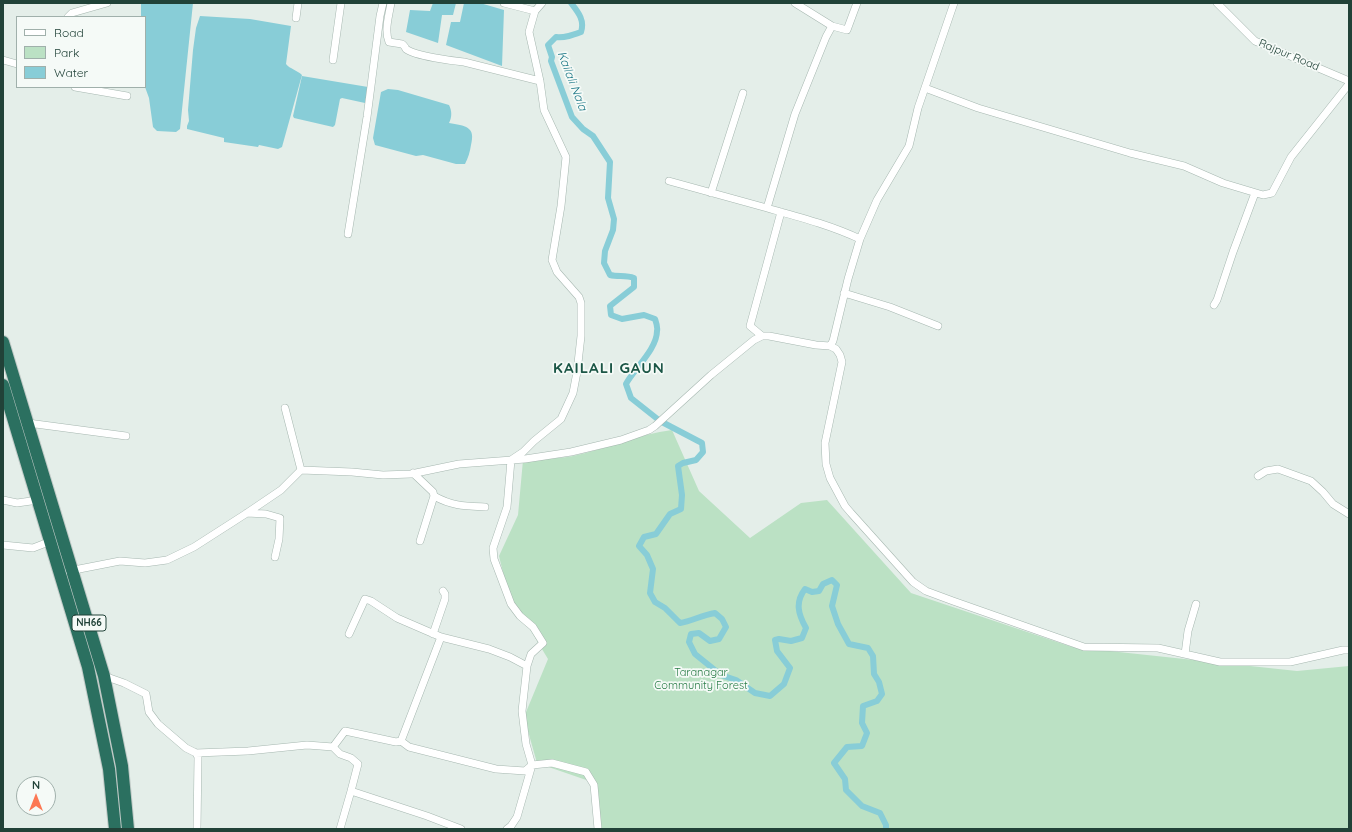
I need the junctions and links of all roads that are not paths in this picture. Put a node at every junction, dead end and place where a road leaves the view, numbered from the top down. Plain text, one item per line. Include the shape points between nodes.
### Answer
1 (104, 3) edge
2 (298, 3) edge
3 (342, 3) edge
4 (383, 3) edge
5 (391, 3) edge
6 (504, 3) edge
7 (542, 3) edge
8 (795, 3) edge
9 (857, 3) edge
10 (954, 3) edge
11 (1217, 3) edge
12 (535, 11) junction
13 (69, 16) edge
14 (296, 18) dead end
15 (832, 26) junction
16 (3, 60) edge
17 (332, 60) dead end
18 (16, 64) edge
19 (540, 80) junction
20 (1349, 82) edge
21 (81, 88) edge
22 (925, 88) junction
23 (743, 94) dead end
24 (127, 96) dead end
25 (669, 181) dead end
26 (1255, 192) junction
27 (711, 193) junction
28 (767, 208) junction
29 (781, 212) junction
30 (348, 234) dead end
31 (860, 239) junction
32 (844, 293) junction
33 (1214, 305) dead end
34 (938, 326) dead end
35 (762, 336) junction
36 (3, 342) edge
37 (830, 346) junction
38 (3, 385) edge
39 (285, 408) dead end
40 (28, 422) junction
41 (126, 436) dead end
42 (511, 460) junction
43 (301, 470) junction
44 (414, 473) junction
45 (1258, 476) dead end
46 (434, 496) junction
47 (3, 500) edge
48 (38, 500) junction
49 (485, 507) dead end
50 (247, 513) junction
51 (1349, 514) edge
52 (51, 541) junction
53 (420, 541) dead end
54 (3, 546) edge
55 (275, 557) dead end
56 (66, 571) junction
57 (443, 590) dead end
58 (1196, 604) dead end
59 (350, 634) dead end
60 (434, 634) junction
61 (441, 637) junction
62 (1349, 650) edge
63 (1185, 654) junction
64 (527, 666) junction
65 (104, 676) junction
66 (401, 742) junction
67 (332, 747) junction
68 (196, 753) junction
69 (532, 765) junction
70 (351, 791) junction
71 (115, 829) edge
72 (128, 829) edge
73 (197, 829) edge
74 (340, 829) edge
75 (461, 829) edge
76 (507, 829) edge
77 (598, 829) edge

1 - 13 street
2 - 14 street
3 - 17 street
4 - 30 street
5 - 19 street via 387,31 389,42 402,44 407,50 424,55
6 - 12 street
7 - 12 street
8 - 15 street
9 - 15 street via 847,30
10 - 22 street
11 - 20 street, Rajpur Road via 1255,40
12 - 19 street via 529,32
15 - 28 street via 795,114
16 - 18 street
19 - 42 street via 544,110 566,157 552,260 557,272 581,304 581,336 573,393 561,419
20 - 26 street via 1291,156 1272,193 1263,195
21 - 24 street
22 - 26 street via 978,108 1130,153 1184,166 1222,183
22 - 31 street via 909,146 877,200
23 - 27 street
25 - 27 street
26 - 33 street
27 - 28 street
28 - 29 street
29 - 31 street via 819,222
29 - 35 street via 750,326
31 - 32 street
32 - 34 street via 890,307
32 - 37 street
35 - 37 street
35 - 42 street via 711,375 649,430 621,440 571,452
36 - 40 highway, NH66
37 - 63 street via 836,349 842,362 825,443 830,478 845,506 913,582 926,591 953,602 1084,647 1158,648
38 - 48 highway, NH66
39 - 43 street
40 - 41 street
40 - 56 highway, NH66
42 - 44 street via 459,464
42 - 64 street via 507,507 493,548 494,559 511,604 533,627 543,644 531,654
43 - 44 street via 383,475
43 - 50 street via 281,490
44 - 46 street
45 - 51 street via 1266,471 1278,469 1305,479 1323,492 1333,504
46 - 49 street via 447,503
46 - 53 street
47 - 48 street via 17,503
48 - 52 highway, NH66
50 - 55 street via 280,518
50 - 56 street via 167,560 145,563 120,561
52 - 54 street via 34,548
52 - 56 highway, NH66
56 - 65 highway, NH66
56 - 71 highway, NH66 via 109,769
57 - 60 street via 445,598
58 - 63 street via 1188,631
59 - 60 street via 365,600 371,601 397,618
60 - 61 street
61 - 64 street via 510,657
61 - 66 street
62 - 63 street via 1290,662 1220,662
64 - 69 street via 522,711 526,744
65 - 68 street via 146,694 149,712 158,724 186,748
65 - 72 highway, NH66 via 122,766
66 - 67 street via 345,731
66 - 69 street via 409,747 496,769 525,771
67 - 68 street via 307,745
67 - 70 street via 358,764
68 - 73 street
69 - 76 street via 518,817
69 - 77 street via 552,763 586,772 594,785
70 - 74 street
70 - 75 street

